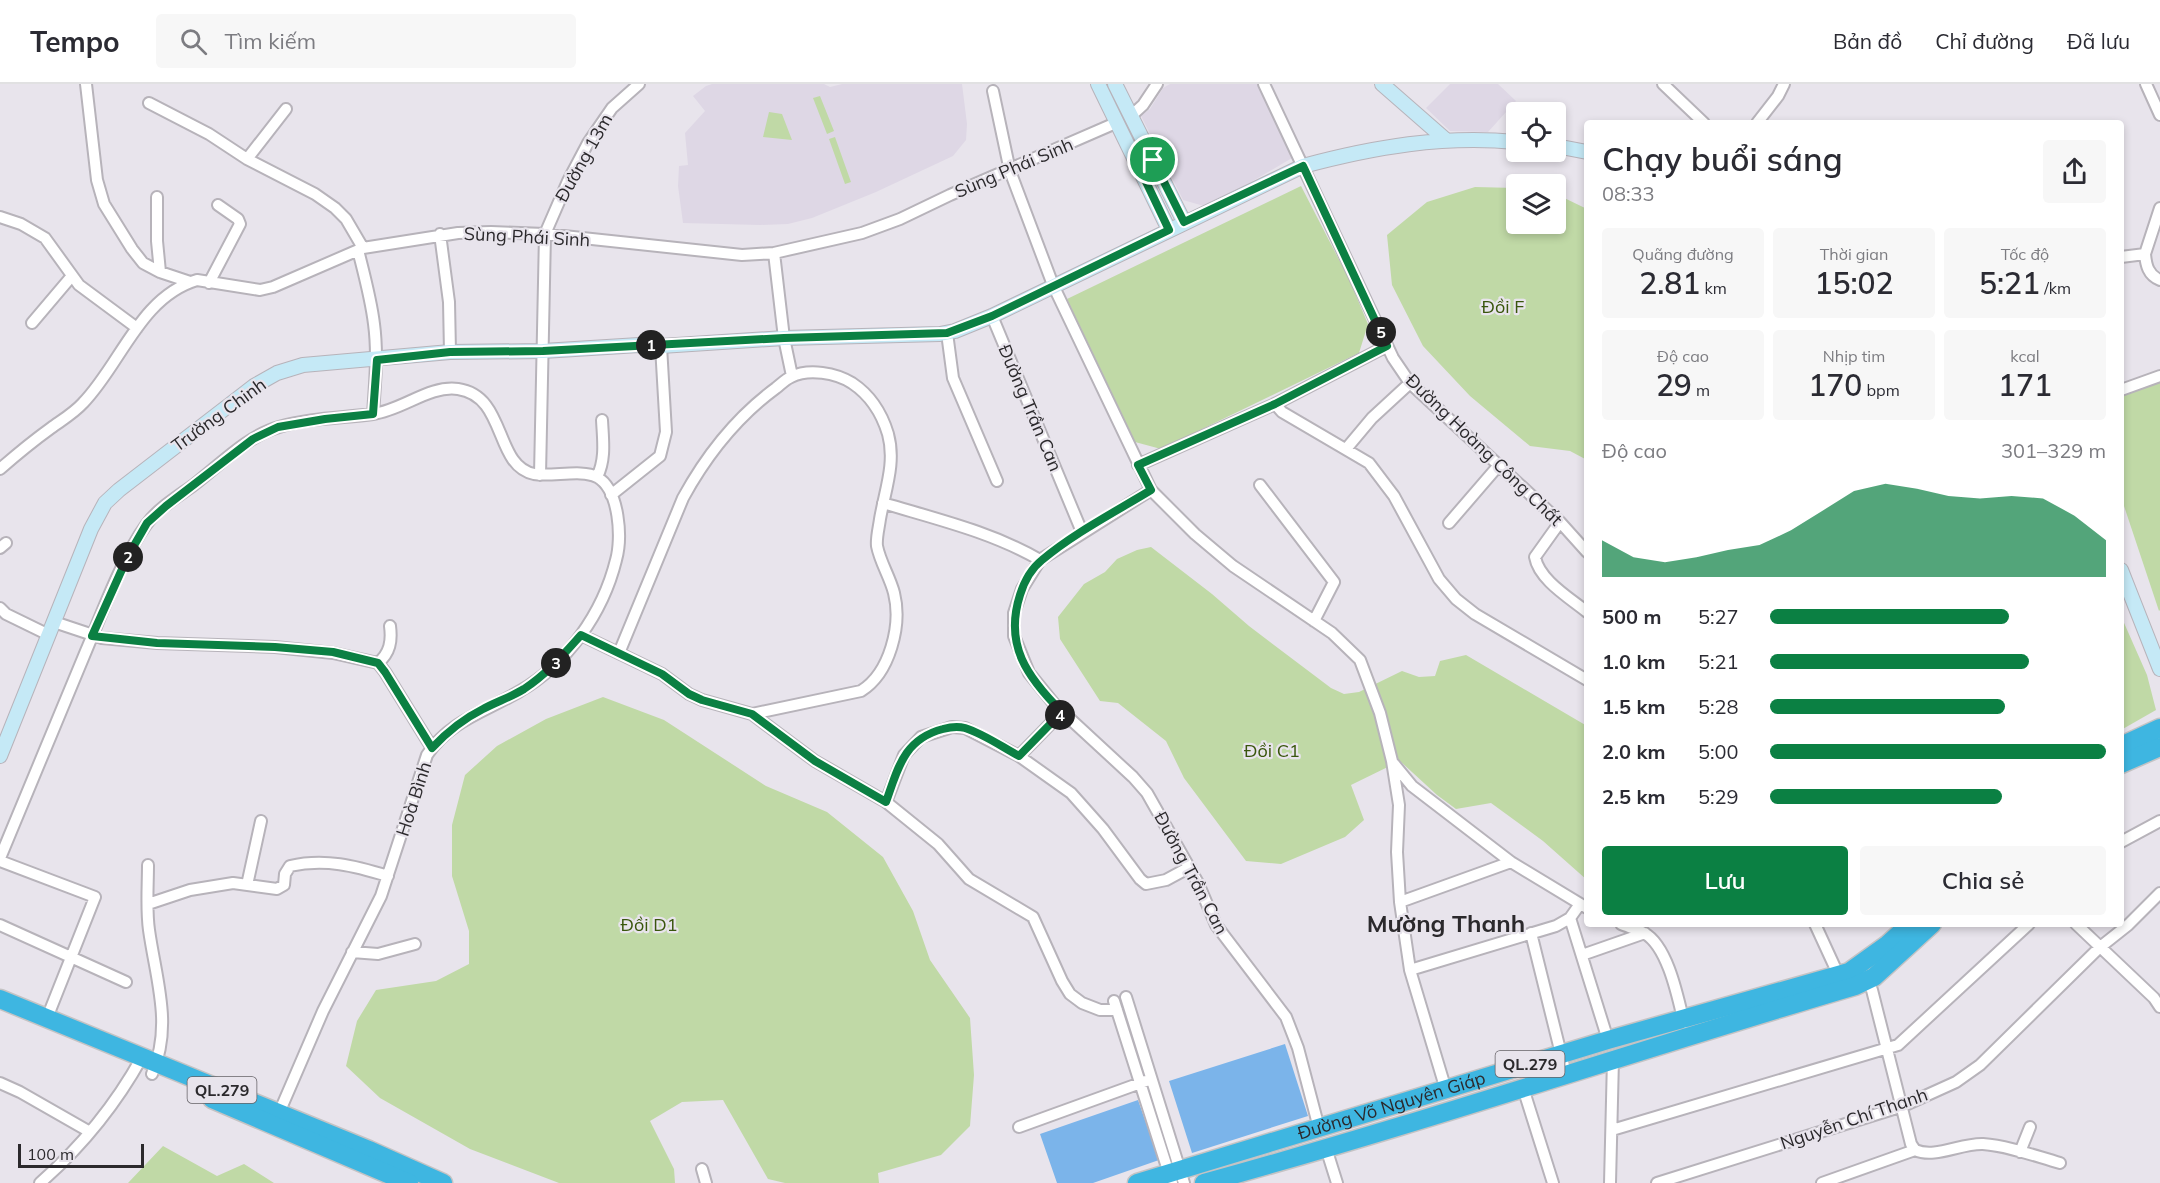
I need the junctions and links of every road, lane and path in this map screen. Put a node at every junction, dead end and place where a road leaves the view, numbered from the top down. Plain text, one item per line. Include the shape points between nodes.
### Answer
1 (86, 84) edge
2 (639, 84) edge
3 (1098, 84) edge
4 (1115, 84) edge
5 (1157, 84) edge
6 (1264, 84) edge
7 (1382, 84) edge
8 (1663, 84) edge
9 (1784, 84) edge
10 (2146, 84) edge
11 (993, 91) dead end
12 (148, 103) dead end
13 (286, 109) dead end
14 (1132, 115) junction
15 (2160, 115) edge
16 (1701, 120) edge
17 (1759, 120) edge
18 (1118, 122) junction
19 (1446, 140) junction
20 (1506, 142) edge
21 (1566, 148) edge
22 (1584, 151) edge
23 (247, 159) junction
24 (1153, 160) junction
25 (1303, 166) junction
26 (1139, 167) junction
27 (1010, 171) junction
28 (157, 197) dead end
29 (218, 205) dead end
30 (2160, 208) edge
31 (0, 217) edge
32 (1184, 222) junction
33 (1169, 230) junction
34 (440, 234) junction
35 (545, 234) junction
36 (360, 249) junction
37 (774, 253) junction
38 (2145, 254) junction
39 (2124, 257) edge
40 (160, 272) junction
41 (71, 277) junction
42 (2160, 280) edge
43 (190, 282) junction
44 (209, 283) junction
45 (1053, 285) junction
46 (992, 316) junction
47 (32, 323) dead end
48 (137, 328) junction
49 (947, 333) junction
50 (784, 338) junction
51 (661, 346) junction
52 (1387, 346) junction
53 (543, 351) junction
54 (450, 352) junction
55 (377, 360) junction
56 (792, 376) junction
57 (2160, 376) edge
58 (1410, 383) junction
59 (2124, 389) edge
60 (1275, 404) junction
61 (373, 414) junction
62 (602, 420) dead end
63 (1346, 449) junction
64 (1138, 465) junction
65 (1499, 465) junction
66 (0, 469) edge
67 (540, 475) junction
68 (597, 477) junction
69 (997, 481) dead end
70 (1260, 485) dead end
71 (1151, 490) junction
72 (611, 495) junction
73 (883, 503) junction
74 (1560, 522) junction
75 (1449, 523) dead end
76 (1082, 532) junction
77 (1584, 549) edge
78 (1040, 561) junction
79 (2124, 578) edge
80 (0, 608) edge
81 (1584, 609) edge
82 (1314, 621) junction
83 (54, 622) junction
84 (390, 626) dead end
85 (49, 635) junction
86 (581, 635) junction
87 (92, 636) junction
88 (619, 653) junction
89 (378, 663) junction
90 (2160, 669) edge
91 (1584, 678) edge
92 (1062, 712) junction
93 (752, 714) junction
94 (2160, 728) edge
95 (2124, 745) edge
96 (2160, 747) edge
97 (432, 748) junction
98 (0, 756) edge
99 (1019, 756) junction
100 (1392, 762) junction
101 (2124, 763) edge
102 (886, 802) junction
103 (261, 820) dead end
104 (2160, 821) edge
105 (2124, 840) edge
106 (0, 859) edge
107 (1511, 862) junction
108 (148, 865) dead end
109 (1190, 867) junction
110 (388, 876) junction
111 (247, 885) junction
112 (2160, 893) edge
113 (1400, 902) junction
114 (148, 904) junction
115 (1583, 906) edge
116 (1570, 918) junction
117 (0, 925) edge
118 (1629, 927) edge
119 (1816, 927) edge
120 (1907, 927) edge
121 (1929, 927) edge
122 (2026, 927) edge
123 (2079, 927) edge
124 (1531, 933) junction
125 (1645, 933) junction
126 (415, 944) dead end
127 (2099, 948) junction
128 (352, 952) junction
129 (1582, 955) junction
130 (71, 957) junction
131 (1410, 970) junction
132 (1838, 974) junction
133 (1867, 980) junction
134 (126, 982) dead end
135 (1126, 997) dead end
136 (0, 999) edge
137 (1755, 1007) junction
138 (2160, 1007) edge
139 (0, 1011) edge
140 (46, 1018) junction
141 (1685, 1027) junction
142 (1608, 1040) junction
143 (1887, 1048) junction
144 (1561, 1055) junction
145 (1613, 1059) junction
146 (147, 1065) junction
147 (1566, 1074) junction
148 (1147, 1081) junction
149 (0, 1083) edge
150 (1523, 1088) junction
151 (1446, 1090) junction
152 (1903, 1106) junction
153 (279, 1113) junction
154 (1019, 1127) dead end
155 (2030, 1127) dead end
156 (1319, 1128) junction
157 (1612, 1130) junction
158 (90, 1132) junction
159 (1326, 1148) junction
160 (1915, 1150) junction
161 (2020, 1152) junction
162 (2060, 1163) dead end
163 (702, 1169) dead end
164 (1176, 1177) edge
165 (40, 1183) edge
166 (409, 1183) edge
167 (443, 1183) edge
168 (705, 1183) edge
169 (1137, 1183) edge
170 (1204, 1183) edge
171 (1337, 1183) edge
172 (1553, 1183) edge
173 (1610, 1183) edge
174 (1657, 1183) edge
175 (1822, 1183) edge

1 - 40 street, Sùng Phái Sinh via 97,180 104,204 143,263
2 - 35 street, Đường 13m via 612,108 588,143
3 - 18 street
4 - 14 street
5 - 14 street
6 - 25 street, Đường Hoàng Công Chất
7 - 19 street
8 - 16 street
9 - 17 street
10 - 15 street
11 - 27 street
12 - 23 street via 209,134
13 - 23 street
14 - 18 street
14 - 24 street
18 - 26 street
18 - 27 street, Sùng Phái Sinh
19 - 20 street, Trường Chinh
19 - 25 street, Trường Chinh via 1382,146
21 - 22 street
23 - 36 street via 335,208
24 - 26 street
24 - 32 street
25 - 32 street, Trường Chinh
25 - 52 street, Đường Hoàng Công Chất
26 - 33 street
27 - 37 street, Sùng Phái Sinh via 862,233
27 - 45 street
28 - 40 street
29 - 44 street via 240,224
30 - 38 street
31 - 41 street via 45,238
32 - 33 street, Trường Chinh
33 - 45 street, Trường Chinh
34 - 35 street, Sùng Phái Sinh
34 - 36 street, Sùng Phái Sinh
34 - 54 street via 449,302
35 - 37 street, Sùng Phái Sinh via 742,255
35 - 53 street, Đường 13m
36 - 44 street, Sùng Phái Sinh via 260,290
36 - 55 street
37 - 50 street
38 - 39 street
38 - 42 street via 2151,275
40 - 43 street, Sùng Phái Sinh
41 - 47 street
41 - 48 street
43 - 44 street, Sùng Phái Sinh
43 - 48 street via 158,304
45 - 46 street, Trường Chinh
45 - 64 street
46 - 49 street, Trường Chinh
46 - 76 street, Đường Trần Can
48 - 66 street via 85,402
49 - 50 street, Trường Chinh
49 - 69 street via 953,378
50 - 51 street, Trường Chinh
50 - 56 street
51 - 53 street, Trường Chinh
51 - 72 street via 666,432 660,456
52 - 58 street, Đường Hoàng Công Chất
52 - 60 street
53 - 54 street, Trường Chinh
53 - 67 street, Đường 13m
54 - 55 street, Trường Chinh
55 - 61 street
55 - 83 street, Trường Chinh via 303,365 278,373 244,393 119,490 105,503 91,529
56 - 73 street via 825,372 841,376 876,406 892,456
56 - 88 street via 742,416 694,478
57 - 59 street
58 - 63 street via 1366,424
58 - 65 street, Đường Hoàng Công Chất
60 - 63 street via 1282,412
60 - 64 street
61 - 67 street via 441,389 465,390 487,406 513,462
61 - 87 street via 278,427 253,439 166,506 147,523 128,556
62 - 68 street via 604,453
63 - 91 street via 1381,476 1438,579 1456,599
64 - 71 street
65 - 74 street, Đường Hoàng Công Chất
65 - 75 street
67 - 68 street
68 - 72 street, Hoà Bình
70 - 82 street via 1334,582
71 - 76 street, Đường Trần Can
71 - 82 street via 1233,566
72 - 86 street, Hoà Bình via 619,524 616,561
73 - 78 street via 965,528
73 - 93 street via 877,545 896,610 886,662 861,691
74 - 77 street, Đường Hoàng Công Chất
74 - 81 street via 1535,557 1537,566
76 - 78 street, Đường Trần Can
78 - 92 street, Đường Trần Can via 1022,589 1014,613 1014,636 1029,673
79 - 90 street
80 - 85 street
82 - 100 street via 1360,660 1380,712
83 - 85 street, Trường Chinh
83 - 87 street
84 - 89 street via 389,650
85 - 98 street, Trường Chinh
86 - 88 street
86 - 97 street, Hoà Bình via 535,681 465,719
87 - 89 street via 333,652
87 - 106 street
88 - 93 street via 702,700
89 - 97 street
92 - 99 street
92 - 109 street, Đường Trần Can via 1147,793
93 - 102 street via 815,761
94 - 95 highway
96 - 101 highway
97 - 110 street, Hoà Bình
99 - 102 street via 965,728 937,731 921,737 904,755
99 - 109 street via 1071,793 1146,884 1166,880
100 - 107 street via 1412,786
100 - 113 street via 1399,805
102 - 148 street via 938,844 969,879 1033,917 1070,994 1100,1010 1116,1005
103 - 111 street
104 - 105 street
106 - 130 street via 95,897
107 - 113 street
107 - 115 street
108 - 114 street
109 - 156 street, Đường Trần Can via 1216,925 1286,1017
110 - 111 street via 349,864 298,864 290,866 284,885 277,889
110 - 128 street, Hoà Bình
111 - 114 street via 233,883 190,890
112 - 127 street, Nguyễn Chí Thanh
113 - 131 street
114 - 146 street via 148,927 164,1020
115 - 116 street
116 - 124 street
116 - 129 street
117 - 130 street
118 - 125 street
119 - 132 street
120 - 132 highway, Đường Võ Nguyên Giáp / QL.279 via 1849,972
121 - 133 highway, Đường Võ Nguyên Giáp / QL.279
122 - 143 street via 1898,1045
123 - 127 street
124 - 131 street
124 - 144 street
125 - 129 street
125 - 141 street via 1664,956
126 - 128 street via 378,954
127 - 138 street
127 - 152 street, Nguyễn Chí Thanh via 1980,1065 1956,1082
128 - 153 street, Hoà Bình
129 - 142 street
130 - 134 street
130 - 140 street
131 - 151 street
132 - 137 highway, Đường Võ Nguyên Giáp / QL.279
133 - 137 highway, Đường Võ Nguyên Giáp / QL.279 via 1855,986
133 - 143 street
135 - 148 street
136 - 140 highway, QL.279
137 - 141 highway, Đường Võ Nguyên Giáp / QL.279
139 - 146 highway, QL.279
140 - 146 highway, QL.279
141 - 142 highway, Đường Võ Nguyên Giáp / QL.279
141 - 145 highway, Đường Võ Nguyên Giáp / QL.279
142 - 144 highway, Đường Võ Nguyên Giáp / QL.279
142 - 145 highway
143 - 152 street
143 - 157 street
144 - 147 street
144 - 151 highway, Đường Võ Nguyên Giáp / QL.279
145 - 147 highway, Đường Võ Nguyên Giáp / QL.279
145 - 157 street
146 - 153 highway, QL.279
146 - 158 street
146 - 166 highway, QL.279
147 - 150 highway, Đường Võ Nguyên Giáp / QL.279
148 - 154 street
148 - 164 street
149 - 158 street
150 - 159 highway, Đường Võ Nguyên Giáp / QL.279
150 - 172 street
151 - 156 highway, Đường Võ Nguyên Giáp / QL.279
152 - 160 street
152 - 174 street, Nguyễn Chí Thanh
153 - 167 highway, QL.279
155 - 161 street
156 - 159 highway
156 - 164 highway, Đường Võ Nguyên Giáp / QL.279
157 - 173 street
158 - 165 street
159 - 170 highway, Đường Võ Nguyên Giáp / QL.279
159 - 171 street
160 - 161 street via 1927,1153 1975,1144
160 - 175 street
161 - 162 street
163 - 168 street
164 - 169 highway, Đường Võ Nguyên Giáp / QL.279

